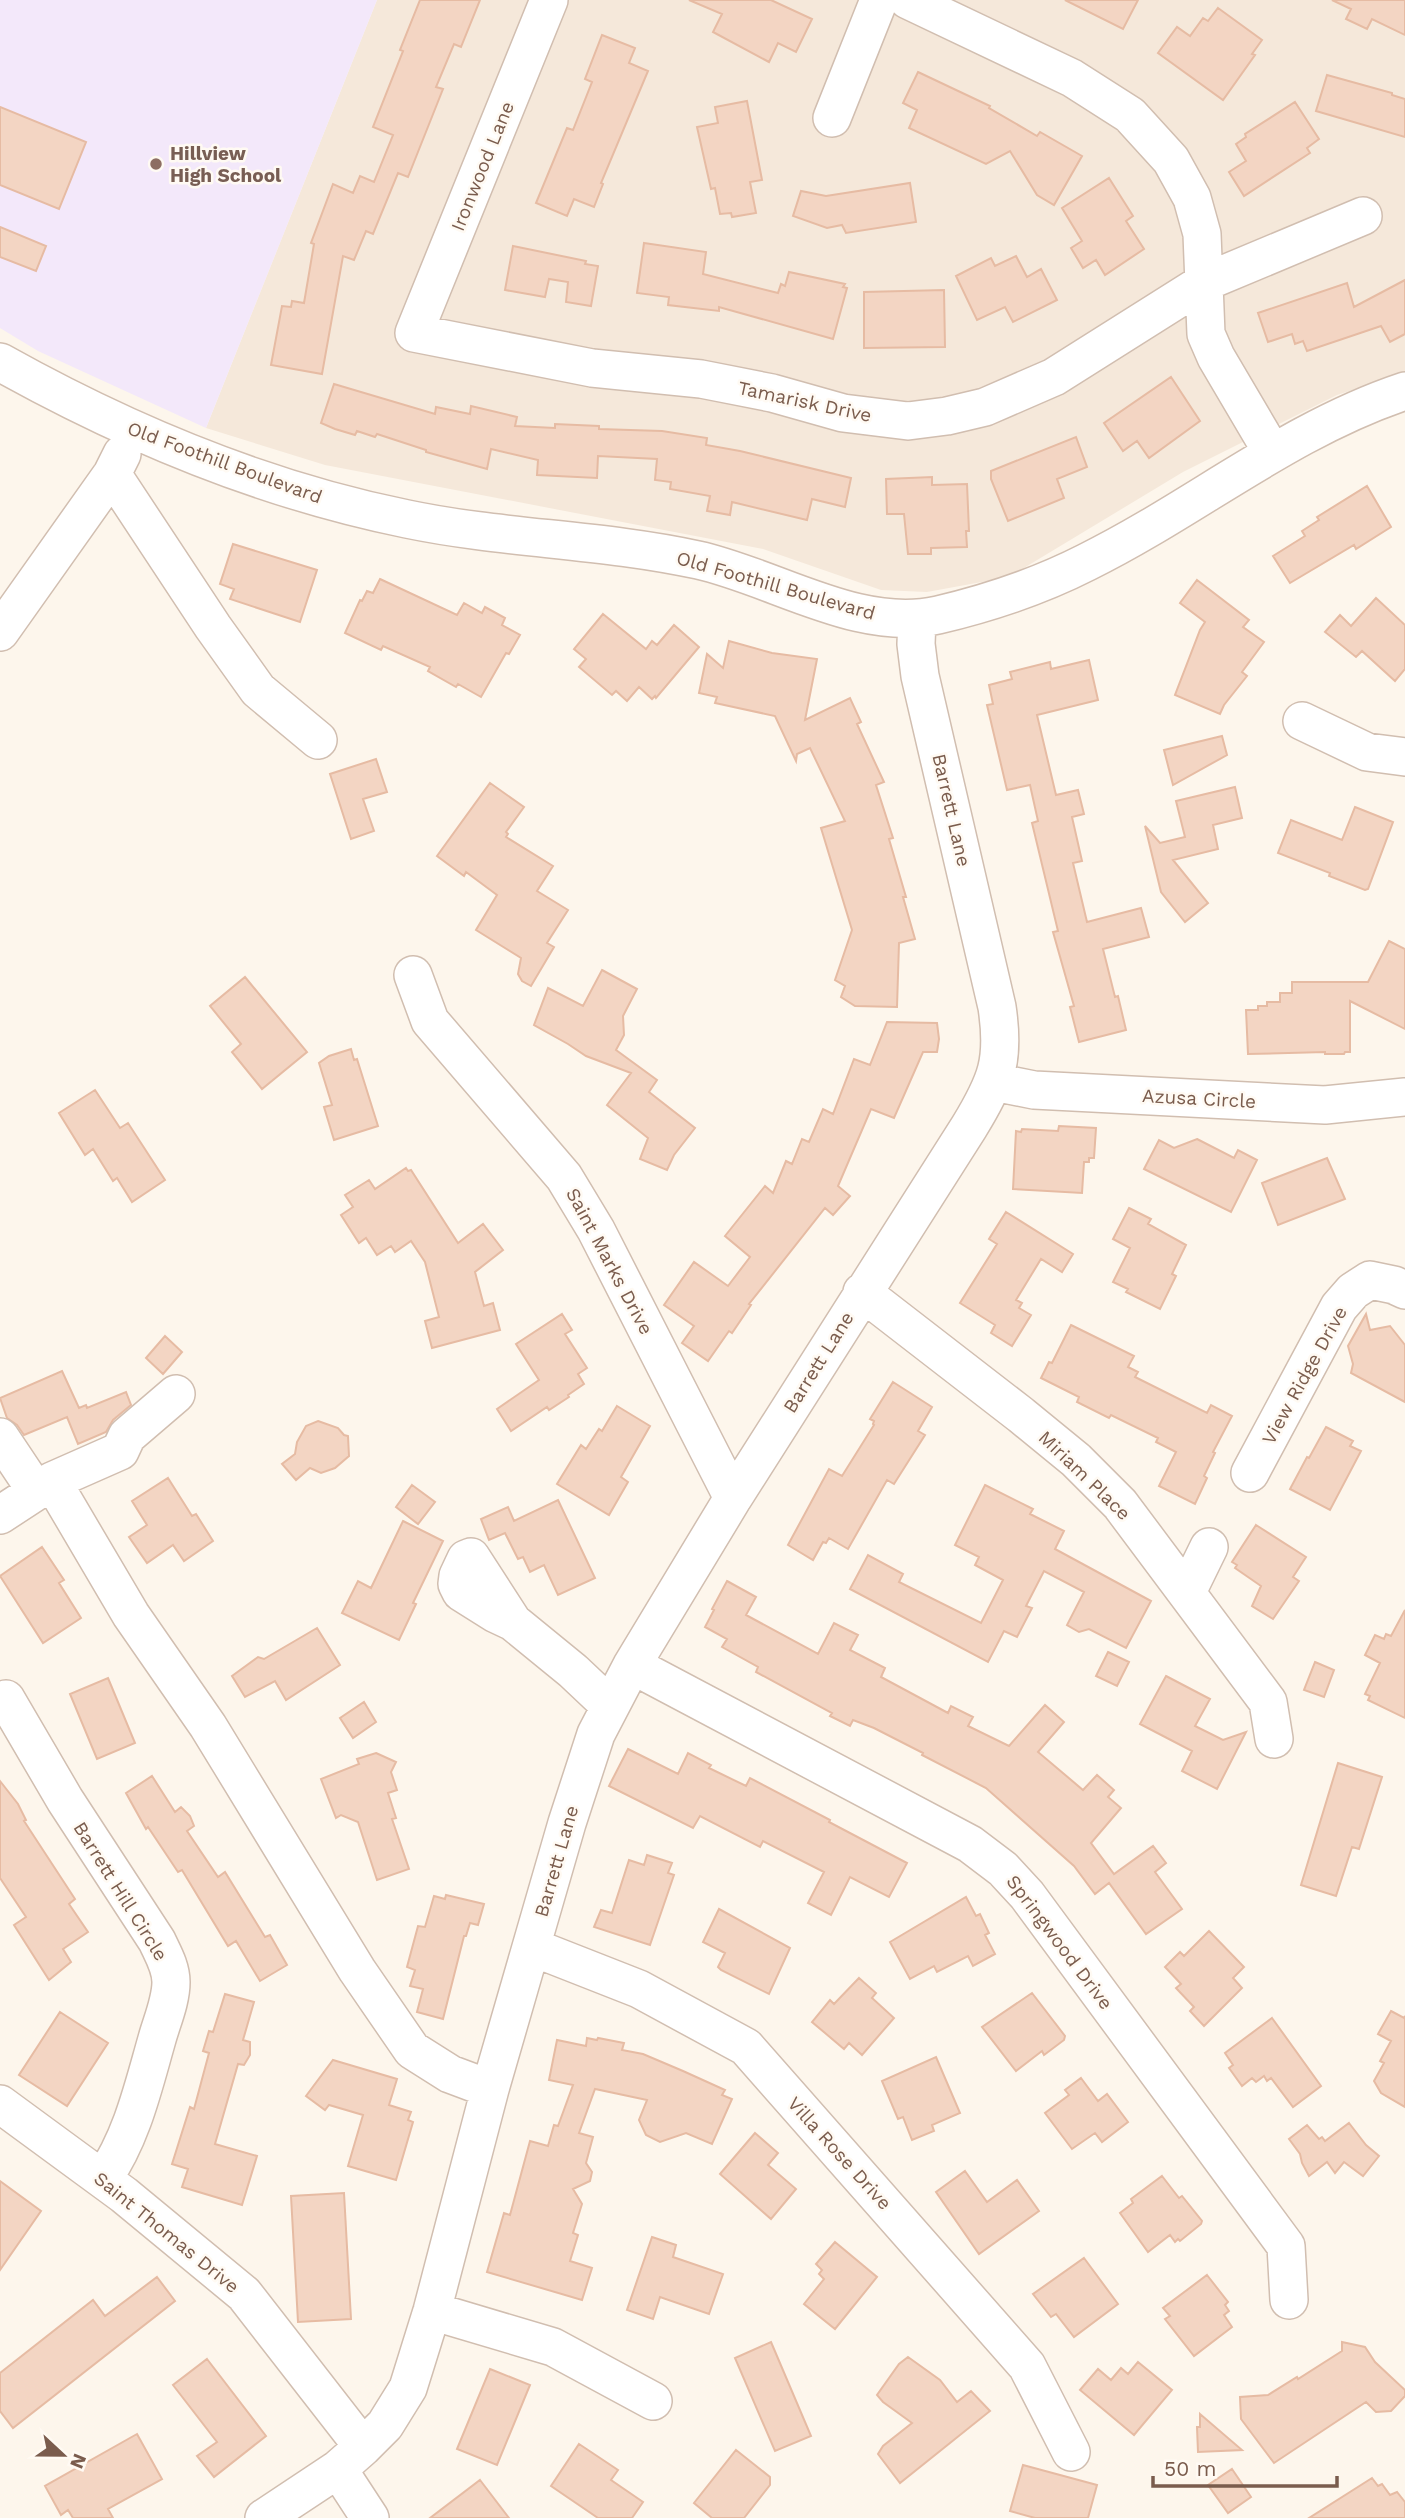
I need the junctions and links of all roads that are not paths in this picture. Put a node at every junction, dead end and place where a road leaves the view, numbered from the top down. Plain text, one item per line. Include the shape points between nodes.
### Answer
1 (549, 0) edge
2 (879, 0) edge
3 (908, 0) edge
4 (832, 118) dead end
5 (1363, 216) dead end
6 (1203, 282) junction
7 (414, 333) joint
8 (0, 362) edge
9 (1405, 391) edge
10 (133, 430) junction
11 (1272, 452) junction
12 (112, 474) junction
13 (917, 619) junction
14 (0, 632) edge
15 (1302, 721) dead end
16 (318, 740) dead end
17 (1405, 757) edge
18 (413, 975) dead end
19 (994, 1082) junction
20 (1405, 1097) edge
21 (1405, 1290) edge
22 (862, 1292) junction
23 (176, 1394) dead end
24 (0, 1437) edge
25 (1250, 1473) dead end
26 (44, 1486) junction
27 (733, 1498) junction
28 (0, 1515) edge
29 (1209, 1547) dead end
30 (1187, 1592) junction
31 (513, 1622) dead end
32 (632, 1665) junction
33 (0, 1703) edge
34 (609, 1705) junction
35 (1274, 1739) dead end
36 (532, 1947) junction
37 (489, 2089) junction
38 (0, 2104) edge
39 (103, 2179) junction
40 (1289, 2300) dead end
41 (432, 2311) junction
42 (653, 2401) dead end
43 (1071, 2452) dead end
44 (350, 2458) junction
45 (264, 2518) edge
46 (370, 2518) edge

1 - 7 street, Ironwood Lane
2 - 4 street
3 - 6 street via 1072,78 1130,115 1171,160 1192,198 1202,234
5 - 6 street, Tamarisk Drive
6 - 7 street, Tamarisk Drive via 1054,377 985,407 908,421 843,413 701,379 592,368
6 - 11 street via 1206,334
8 - 10 street, Old Foothill Boulevard
9 - 11 street, Old Foothill Boulevard
10 - 12 street
10 - 13 street, Old Foothill Boulevard via 271,482 407,519 689,558 868,615
11 - 13 street, Old Foothill Boulevard via 1086,563 990,601
12 - 14 street
12 - 16 street via 258,690
13 - 19 street, Barrett Lane via 920,676 997,1007 1001,1044
15 - 17 street via 1367,752
18 - 27 street, Saint Marks Drive via 430,1021 564,1177 590,1219
19 - 20 street, Azusa Circle via 1034,1090 1325,1105
19 - 22 street, Barrett Lane
21 - 25 street, View Ridge Drive via 1370,1280 1339,1307
22 - 27 street, Barrett Lane
22 - 30 street, Miriam Place via 1076,1460 1120,1504
23 - 26 street via 127,1436 120,1451
24 - 26 street
26 - 28 street
26 - 37 street via 208,1726 357,1970 412,2050 450,2074
27 - 32 street, Barrett Lane
29 - 30 street
30 - 35 street, Miriam Place via 1268,1702
31 - 34 street
32 - 34 street, Barrett Lane
32 - 40 street, Springwood Drive via 970,1844 1003,1869 1027,1895 1286,2246
33 - 39 street, Barrett Hill Circle via 6,1699 167,1961 171,1981 167,2005 135,2115
34 - 36 street, Barrett Lane via 570,1811
36 - 37 street, Barrett Lane
36 - 43 street, Villa Rose Drive via 639,1989 746,2047 1027,2366
37 - 41 street, Barrett Lane
38 - 39 street, Saint Thomas Drive
39 - 44 street, Saint Thomas Drive via 244,2294
41 - 42 street via 553,2347
41 - 44 street, Barrett Lane via 408,2388 385,2425
44 - 45 street, Barrett Lane
44 - 46 street, Saint Thomas Drive

